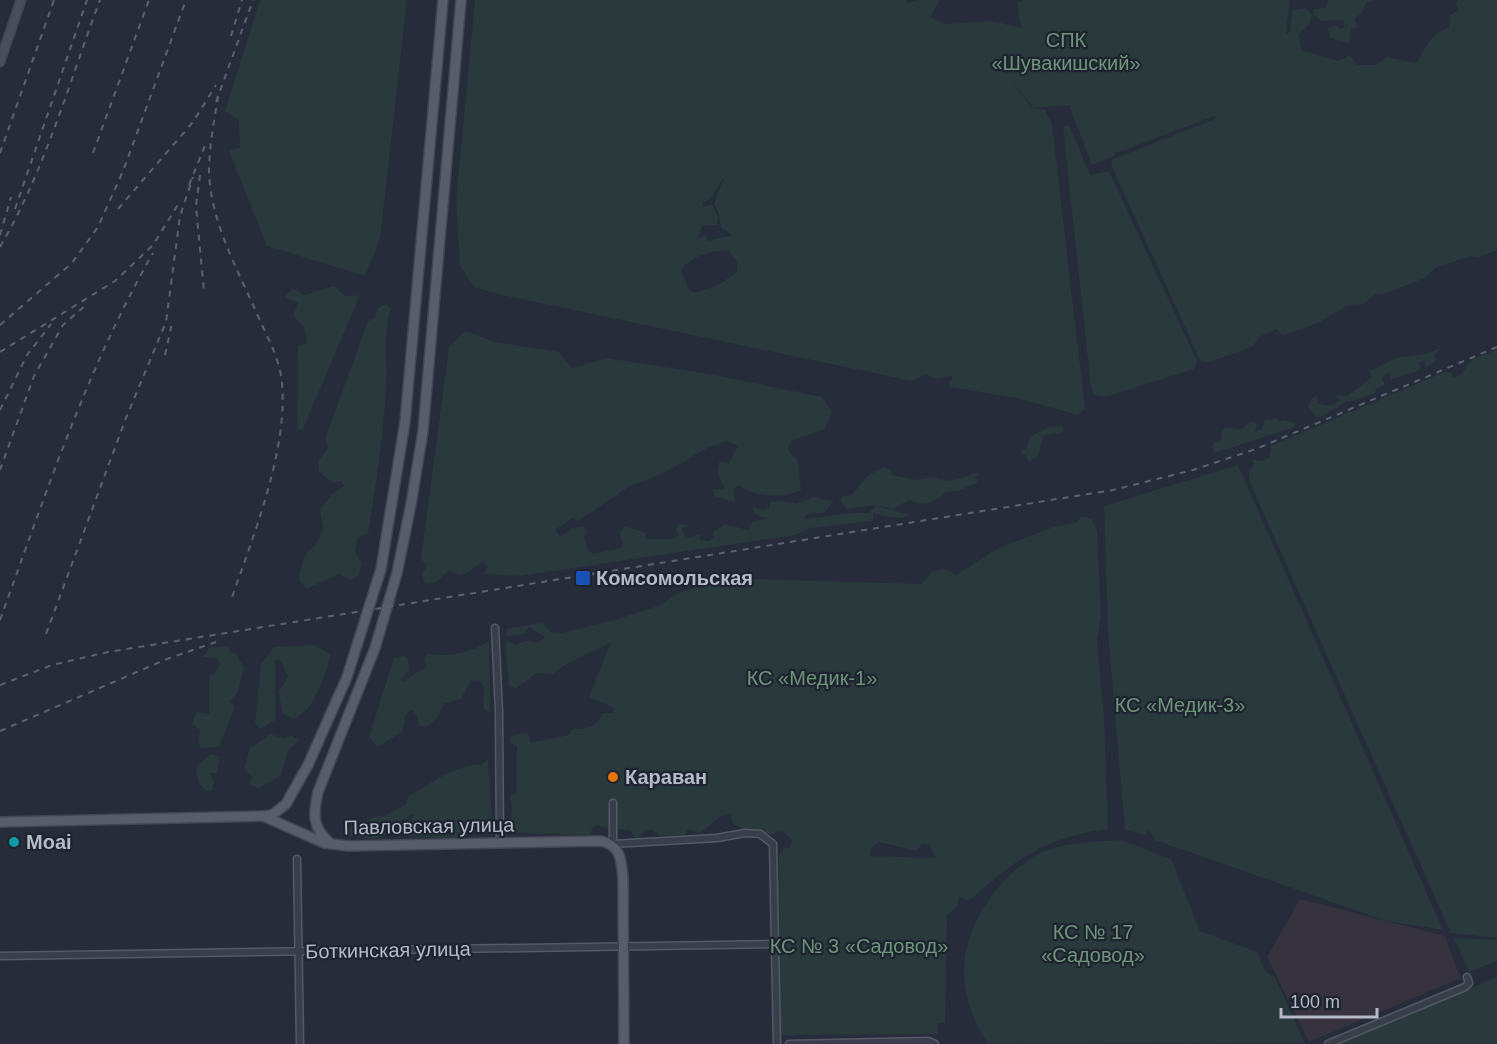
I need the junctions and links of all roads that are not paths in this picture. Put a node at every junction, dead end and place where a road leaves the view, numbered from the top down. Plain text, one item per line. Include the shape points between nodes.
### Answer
1 (21, 0) edge
2 (443, 0) edge
3 (461, 0) edge
4 (0, 62) edge
5 (495, 628) dead end
6 (308, 765) junction
7 (326, 774) junction
8 (613, 803) dead end
9 (263, 816) junction
10 (1, 821) edge
11 (500, 843) junction
12 (331, 844) junction
13 (613, 844) junction
14 (297, 859) dead end
15 (775, 944) junction
16 (622, 945) junction
17 (298, 952) junction
18 (0, 956) edge
19 (1467, 977) dead end
20 (300, 1044) edge
21 (624, 1044) edge
22 (777, 1044) edge
23 (789, 1044) edge
24 (935, 1044) edge
25 (1328, 1044) edge

1 - 4 main road
2 - 6 main road via 405,422 391,519 361,639
3 - 7 main road via 423,431 411,504 397,573 375,648
5 - 11 street
6 - 7 main road via 312,777
6 - 9 main road via 286,804 272,815
7 - 12 main road via 314,818 322,837
8 - 13 street
9 - 10 main road, Павловская улица
9 - 12 main road, Павловская улица
11 - 12 main road, Павловская улица
11 - 13 main road, Павловская улица
13 - 15 street, Павловская улица via 745,833 767,837 774,850
13 - 16 main road via 621,860
14 - 17 street
15 - 16 street, Боткинская улица
15 - 22 street
16 - 17 street, Боткинская улица
16 - 21 main road
17 - 18 street, Боткинская улица
17 - 20 street
19 - 25 street via 1469,983 1465,987
23 - 24 street

